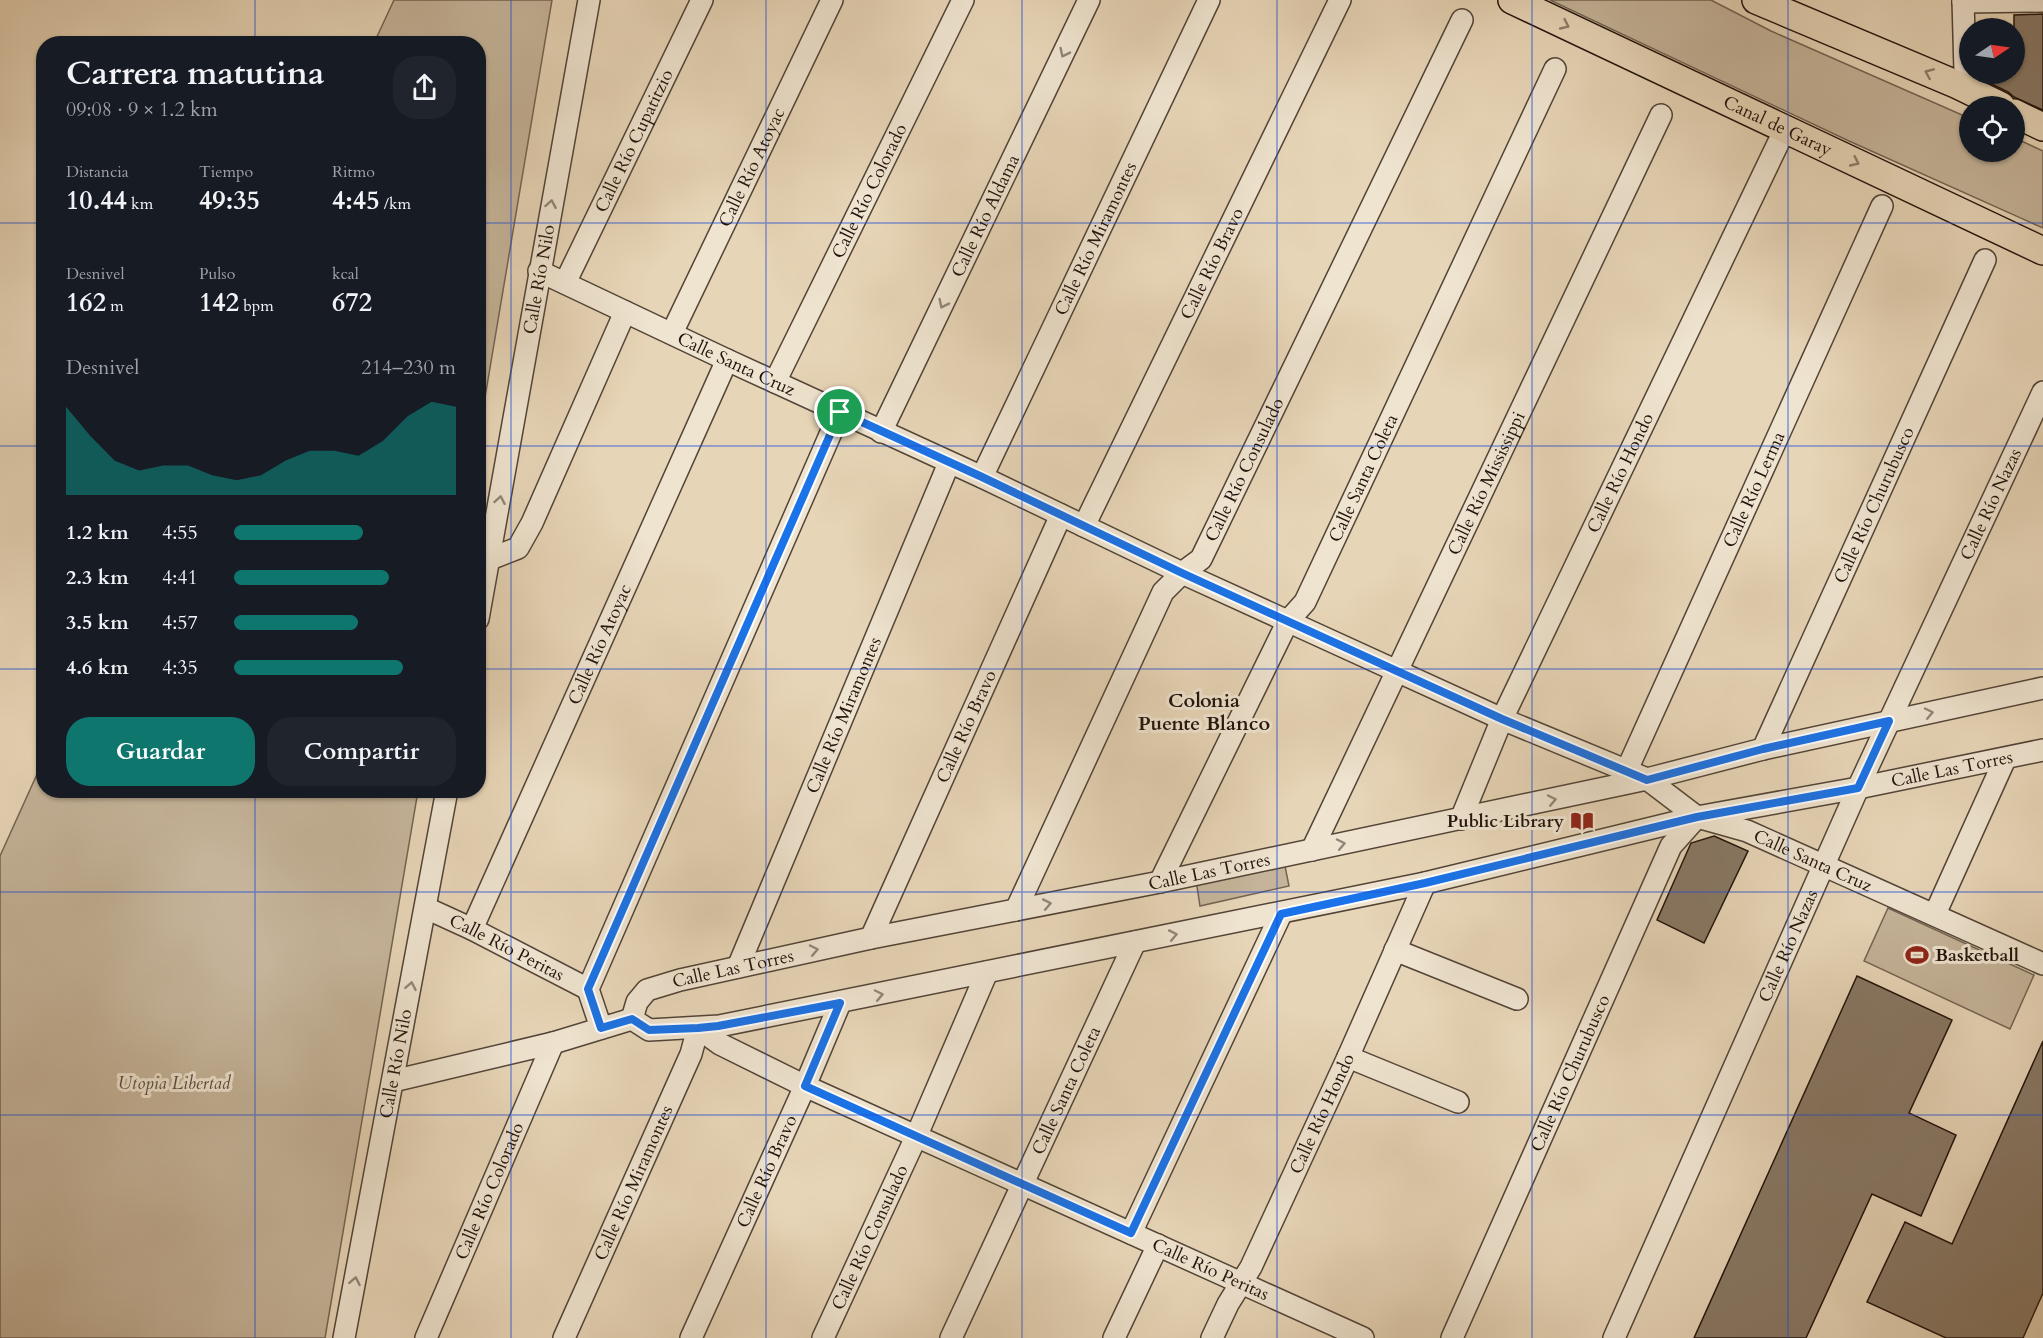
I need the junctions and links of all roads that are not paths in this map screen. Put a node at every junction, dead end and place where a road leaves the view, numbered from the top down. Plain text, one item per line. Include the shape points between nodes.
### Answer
1 (589, 0) edge
2 (702, 0) edge
3 (832, 0) edge
4 (963, 0) edge
5 (1089, 0) edge
6 (1209, 0) edge
7 (1340, 0) edge
8 (1512, 0) edge
9 (1756, 0) edge
10 (1963, 1) edge
11 (2043, 1) edge
12 (1963, 18) edge
13 (1462, 20) dead end
14 (1555, 69) dead end
15 (1959, 78) edge
16 (1968, 84) edge
17 (1986, 96) edge
18 (1661, 116) dead end
19 (2025, 118) edge
20 (2043, 127) edge
21 (1785, 129) junction
22 (1882, 206) dead end
23 (2043, 251) edge
24 (1985, 260) dead end
25 (539, 271) junction
26 (565, 284) junction
27 (625, 312) junction
28 (672, 333) junction
29 (727, 360) junction
30 (775, 382) junction
31 (2043, 392) edge
32 (840, 412) junction
33 (881, 432) junction
34 (949, 463) junction
35 (982, 477) junction
36 (1061, 515) junction
37 (1084, 526) junction
38 (490, 559) junction
39 (1182, 573) junction
40 (486, 579) edge
41 (1288, 621) junction
42 (1398, 671) junction
43 (2043, 688) edge
44 (1502, 719) junction
45 (1889, 721) junction
46 (1763, 749) junction
47 (2043, 750) edge
48 (2005, 759) junction
49 (1626, 772) junction
50 (1647, 780) junction
51 (1858, 788) junction
52 (446, 798) edge
53 (1697, 817) junction
54 (1461, 819) junction
55 (1312, 850) junction
56 (1825, 866) junction
57 (1160, 882) junction
58 (1425, 883) junction
59 (426, 908) junction
60 (1016, 910) junction
61 (1281, 914) junction
62 (1935, 914) junction
63 (472, 929) junction
64 (871, 938) junction
65 (1135, 942) junction
66 (1395, 950) junction
67 (2040, 956) edge
68 (738, 967) junction
69 (987, 972) junction
70 (588, 989) junction
71 (1517, 999) dead end
72 (840, 1003) junction
73 (632, 1019) junction
74 (601, 1028) junction
75 (698, 1028) junction
76 (553, 1043) junction
77 (1348, 1057) junction
78 (393, 1081) junction
79 (805, 1086) junction
80 (1458, 1102) dead end
81 (916, 1137) junction
82 (1024, 1184) junction
83 (1131, 1233) junction
84 (1158, 1245) junction
85 (1240, 1282) junction
86 (1339, 1333) edge
87 (344, 1338) edge
88 (426, 1338) edge
89 (564, 1338) edge
90 (691, 1338) edge
91 (823, 1338) edge
92 (951, 1338) edge
93 (1114, 1338) edge
94 (1212, 1338) edge
95 (1363, 1338) edge
96 (1452, 1338) edge
97 (1614, 1338) edge

25 -> 1 street, Calle Río Nilo
2 - 26 street, Calle Río Cupatitzio
3 - 28 street, Calle Río Atoyac
4 - 30 street, Calle Río Colorado
5 -> 33 street, Calle Río Aldama
6 - 35 street, Calle Río Miramontes
7 - 37 street, Calle Río Bravo
8 -> 21 main road, Canal de Garay
15 -> 9 main road
10 - 11 street
10 - 12 street
13 - 39 street, Calle Río Consulado via 1201,559
14 - 41 street, Calle Santa Coleta via 1305,602
16 - 17 main road
18 - 42 street, Calle Río Mississippi
19 - 20 main road
21 -> 23 main road, Canal de Garay
21 - 44 street, Calle Río Hondo
22 - 49 street, Calle Río Lerma
24 - 46 street, Calle Río Churubusco
25 - 26 street, Calle Santa Cruz
38 -> 25 street, Calle Río Nilo
26 - 27 street, Calle Santa Cruz
27 - 28 street, Calle Santa Cruz
27 - 38 street via 532,523 518,548
28 - 29 street, Calle Santa Cruz
29 - 30 street, Calle Santa Cruz
29 - 63 street, Calle Río Atoyac
30 - 32 street, Calle Santa Cruz
31 - 45 street, Calle Río Nazas
32 - 33 street, Calle Santa Cruz
32 - 70 street
33 - 34 street, Calle Santa Cruz
34 - 35 street, Calle Santa Cruz
34 - 68 street, Calle Río Miramontes
35 - 36 street, Calle Santa Cruz
36 - 37 street, Calle Santa Cruz
36 - 64 street, Calle Río Bravo
37 - 39 street, Calle Santa Cruz
38 - 40 street, Calle Río Nilo
39 - 41 street, Calle Santa Cruz
39 - 60 street, Calle Río Consulado via 1163,592
41 - 42 street, Calle Santa Cruz
41 - 57 street, Calle Santa Coleta
42 - 44 street, Calle Santa Cruz
42 - 55 street, Calle Río Mississippi
45 -> 43 street, Calle Las Torres
44 - 49 street, Calle Santa Cruz
44 - 54 street, Calle Río Hondo
45 - 46 street, Calle Las Torres
45 - 51 street, Calle Río Nazas
46 - 50 street, Calle Las Torres
47 - 48 street, Calle Las Torres
48 - 51 street, Calle Las Torres
48 - 62 street
49 - 50 street, Calle Santa Cruz
50 - 53 street, Calle Santa Cruz
54 -> 50 street, Calle Las Torres
51 - 53 street, Calle Las Torres
51 - 56 street, Calle Río Nazas
52 - 59 street, Calle Río Nilo
53 - 56 street, Calle Santa Cruz via 1747,831
53 - 58 street, Calle Las Torres
53 - 96 street, Calle Río Churubusco via 1671,846
55 -> 54 street, Calle Las Torres
55 - 57 street, Calle Las Torres
56 - 62 street, Calle Santa Cruz
56 - 97 street, Calle Río Nazas
60 -> 57 street, Calle Las Torres
58 - 61 street, Calle Las Torres
58 - 66 street, Calle Río Hondo
59 - 63 street, Calle Río Peritas
78 -> 59 street, Calle Río Nilo
60 - 64 street, Calle Las Torres
65 -> 61 street, Calle Las Torres
61 - 83 street
62 - 67 street, Calle Santa Cruz
63 - 70 street, Calle Río Peritas
68 -> 64 street, Calle Las Torres
65 - 69 street, Calle Las Torres
65 - 82 street, Calle Santa Coleta
66 - 71 street
66 - 77 street, Calle Río Hondo
68 - 73 street, Calle Las Torres via 647,990 637,1002
72 -> 69 street, Calle Las Torres
69 - 81 street, Calle Río Consulado
70 - 74 street
72 - 75 street, Calle Las Torres
72 - 79 street, Calle Río Bravo
73 - 74 street
73 - 75 street via 649,1030
74 - 76 street
75 - 79 street, Calle Río Peritas via 720,1044
75 - 89 street, Calle Río Miramontes via 691,1054
76 - 78 street
76 - 88 street, Calle Río Colorado
77 - 80 street
77 - 85 street, Calle Río Hondo via 1251,1267
87 -> 78 street, Calle Río Nilo
79 - 81 street, Calle Río Peritas
79 - 90 street, Calle Río Bravo
81 - 82 street, Calle Río Peritas
81 - 91 street, Calle Río Consulado
82 - 83 street, Calle Río Peritas
82 - 92 street, Calle Santa Coleta
83 - 84 street, Calle Río Peritas
84 - 85 street, Calle Río Peritas
84 - 93 street
85 - 86 street, Calle Río Peritas
85 - 94 street, Calle Río Hondo
86 - 95 street, Calle Río Peritas

